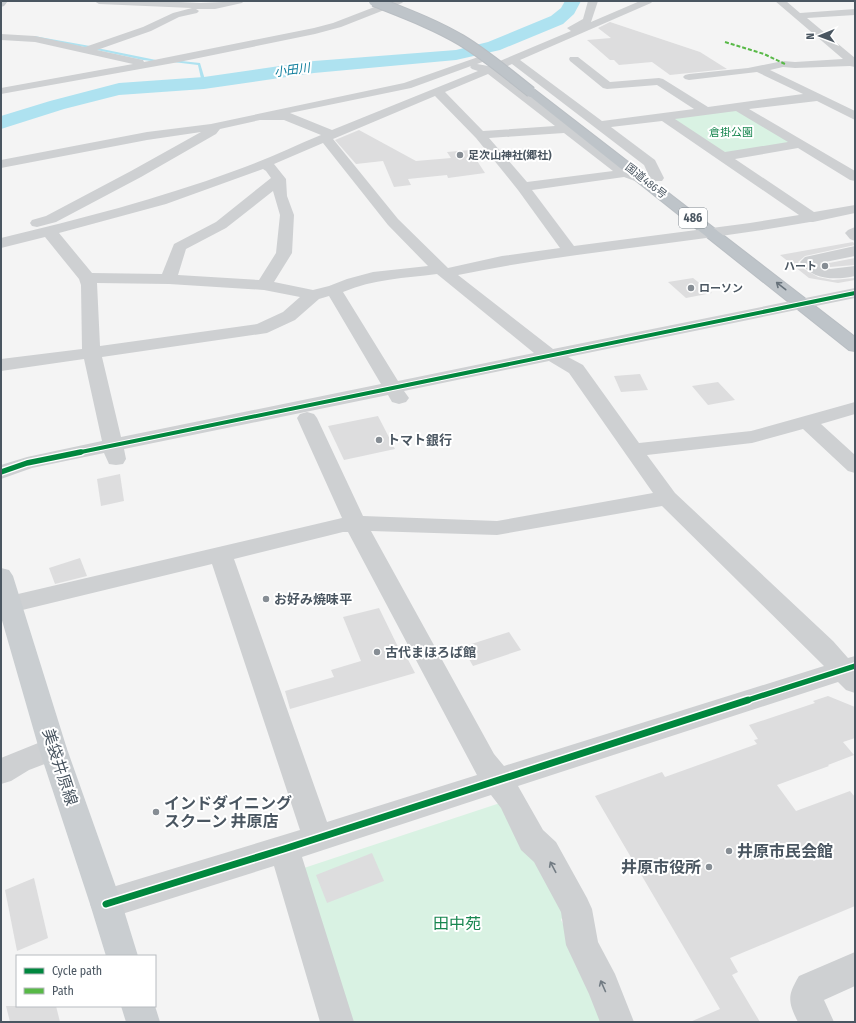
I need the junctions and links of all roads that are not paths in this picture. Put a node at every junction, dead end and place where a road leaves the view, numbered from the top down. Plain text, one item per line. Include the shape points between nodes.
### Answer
1 (3, 1) edge
2 (99, 1) edge
3 (238, 1) edge
4 (399, 1) edge
5 (593, 1) edge
6 (648, 1) edge
7 (780, 1) edge
8 (1, 4) edge
9 (375, 4) edge
10 (215, 6) junction
11 (855, 12) edge
12 (798, 16) junction
13 (1, 37) edge
14 (536, 42) junction
15 (85, 50) junction
16 (529, 52) junction
17 (512, 59) junction
18 (574, 59) dead end
19 (854, 63) edge
20 (152, 64) junction
21 (462, 65) junction
22 (759, 69) junction
23 (489, 70) junction
24 (689, 78) dead end
25 (1, 91) edge
26 (438, 91) junction
27 (819, 97) junction
28 (738, 107) junction
29 (706, 111) junction
30 (260, 116) junction
31 (855, 116) edge
32 (664, 117) junction
33 (599, 124) junction
34 (216, 126) junction
35 (568, 129) junction
36 (480, 135) junction
37 (329, 136) junction
38 (801, 144) junction
39 (722, 157) junction
40 (1, 164) edge
41 (263, 164) junction
42 (625, 173) junction
43 (855, 177) edge
44 (279, 179) junction
45 (652, 179) junction
46 (523, 186) junction
47 (855, 209) edge
48 (812, 218) junction
49 (19, 228) dead end
50 (49, 231) junction
51 (726, 231) junction
52 (711, 232) junction
53 (855, 232) edge
54 (855, 236) edge
55 (1, 243) edge
56 (570, 251) junction
57 (855, 252) edge
58 (442, 271) junction
59 (855, 271) edge
60 (86, 278) junction
61 (169, 279) junction
62 (264, 285) junction
63 (334, 290) junction
64 (855, 293) edge
65 (313, 295) junction
66 (855, 302) edge
67 (815, 306) junction
68 (855, 329) edge
69 (855, 346) edge
70 (92, 353) junction
71 (557, 359) junction
72 (1, 365) edge
73 (396, 393) junction
74 (855, 408) edge
75 (306, 418) junction
76 (807, 422) junction
77 (633, 450) junction
78 (114, 452) junction
79 (855, 466) edge
80 (1, 472) edge
81 (1, 480) edge
82 (667, 498) junction
83 (355, 523) junction
84 (221, 555) junction
85 (1, 576) edge
86 (10, 604) junction
87 (851, 673) edge
88 (53, 749) junction
89 (1, 772) edge
90 (497, 781) junction
91 (318, 839) junction
92 (284, 850) junction
93 (106, 904) junction
94 (122, 955) edge
95 (855, 969) edge
96 (138, 1007) edge
97 (142, 1022) edge
98 (337, 1022) edge
99 (617, 1022) edge
100 (817, 1022) edge

1 - 8 main road
2 - 10 street
3 - 10 street
4 - 9 street
5 - 14 street via 585,22
6 - 16 street
7 - 12 street
9 - 20 street via 315,31
9 - 45 highway, 国道486号 / 486, bridge via 429,24 462,41 536,91
10 - 15 street via 176,15 147,29
11 - 12 street
12 - 19 street
13 - 15 street via 35,39
14 - 16 street via 526,49
14 - 21 street
15 - 20 street
16 - 17 street
17 - 23 street
17 - 33 street
18 - 29 street via 607,86 659,81
19 - 22 street via 782,64
20 - 25 street
21 - 23 street
21 - 30 street via 407,86
22 - 24 street
22 - 27 street
23 - 26 street
23 - 35 street
26 - 36 street
26 - 37 street
27 - 28 street
27 - 31 street
28 - 29 street
28 - 38 street
29 - 32 street
30 - 34 street
30 - 37 street via 286,116
32 - 33 street
32 - 39 street
33 - 45 street via 650,163
34 - 40 street via 147,136
34 - 49 street via 212,131 136,174 51,219
35 - 36 street
35 - 42 street
36 - 46 street
37 - 41 street
37 - 58 street via 393,222
38 - 39 street
38 - 43 street
39 - 48 street
41 - 44 street via 271,168
41 - 50 street via 161,201
42 - 45 street
42 - 46 street
44 - 61 street via 221,225 180,247
44 - 62 street via 280,196 288,215 284,253
45 - 51 highway, 国道486号 / 486
45 - 52 highway, 国道486号 / 486
46 - 56 street
47 - 48 street
48 - 51 street
50 - 55 street
50 - 60 street
51 - 52 street
51 - 67 highway, 国道486号 / 486
52 - 56 street
67 -> 52 highway, 国道486号 / 486
53 - 54 street
56 - 58 street
57 - 59 street via 808,262 823,273 834,275
58 - 63 street via 373,277
58 - 71 street via 541,350
60 - 61 street
60 - 70 street via 90,293
61 - 62 street
62 - 65 street
63 - 65 street
63 - 73 street
64 - 67 street
65 - 70 street via 289,316 261,329
66 - 67 street
67 - 68 highway, 国道486号 / 486
67 - 69 highway, 国道486号 / 486
67 - 71 street
70 - 72 street
70 - 78 street
71 - 73 street
71 - 77 street via 576,369
73 - 75 street
73 - 78 street
74 - 76 street
75 - 78 street
75 - 83 street
76 - 77 street via 740,439
76 - 79 street
77 - 82 street
78 - 80 street via 21,465
78 - 81 street via 35,476
82 - 83 street via 497,528
82 - 87 street
83 - 84 street
83 - 90 street via 484,762
84 - 86 street
84 - 91 street
85 - 86 main road, 美袋井原線
86 - 88 main road, 美袋井原線
87 - 90 street
88 - 89 street
88 - 93 main road, 美袋井原線
90 - 91 street
99 -> 90 street via 604,986 582,945 576,909 545,852 532,840 511,799
91 - 92 street
92 - 93 street
92 - 98 street
93 - 94 main road, 美袋井原線
95 - 100 street via 811,988 806,996
96 - 97 main road

